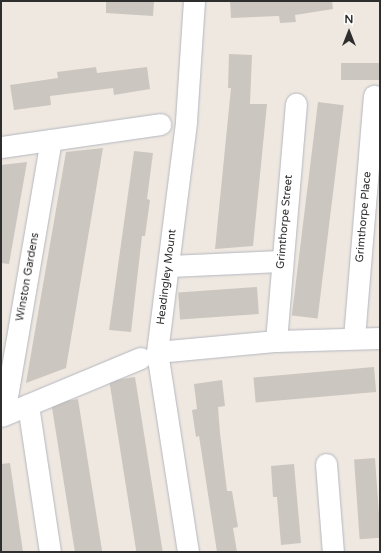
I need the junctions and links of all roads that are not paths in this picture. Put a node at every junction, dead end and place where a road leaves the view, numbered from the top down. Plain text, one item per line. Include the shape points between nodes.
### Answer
1 (194, 1) edge
2 (374, 96) dead end
3 (296, 104) dead end
4 (160, 124) dead end
5 (51, 140) junction
6 (1, 147) edge
7 (281, 261) junction
8 (169, 266) junction
9 (354, 338) junction
10 (380, 338) edge
11 (276, 341) junction
12 (148, 355) junction
13 (28, 405) junction
14 (3, 415) edge
15 (326, 464) dead end
16 (50, 552) edge
17 (188, 552) edge
18 (333, 552) edge

1 - 8 street, Headingley Mount via 186,120
2 - 9 street, Grimthorpe Place
3 - 7 street, Grimthorpe Street
4 - 5 street
5 - 6 street
5 - 14 street, Winston Gardens
7 - 8 street
7 - 11 street, Grimthorpe Street
8 - 12 street, Headingley Mount
9 - 10 street
9 - 11 street
11 - 12 street
12 - 13 street
12 - 17 street, Headingley Mount
13 - 14 street
13 - 16 street
15 - 18 street

